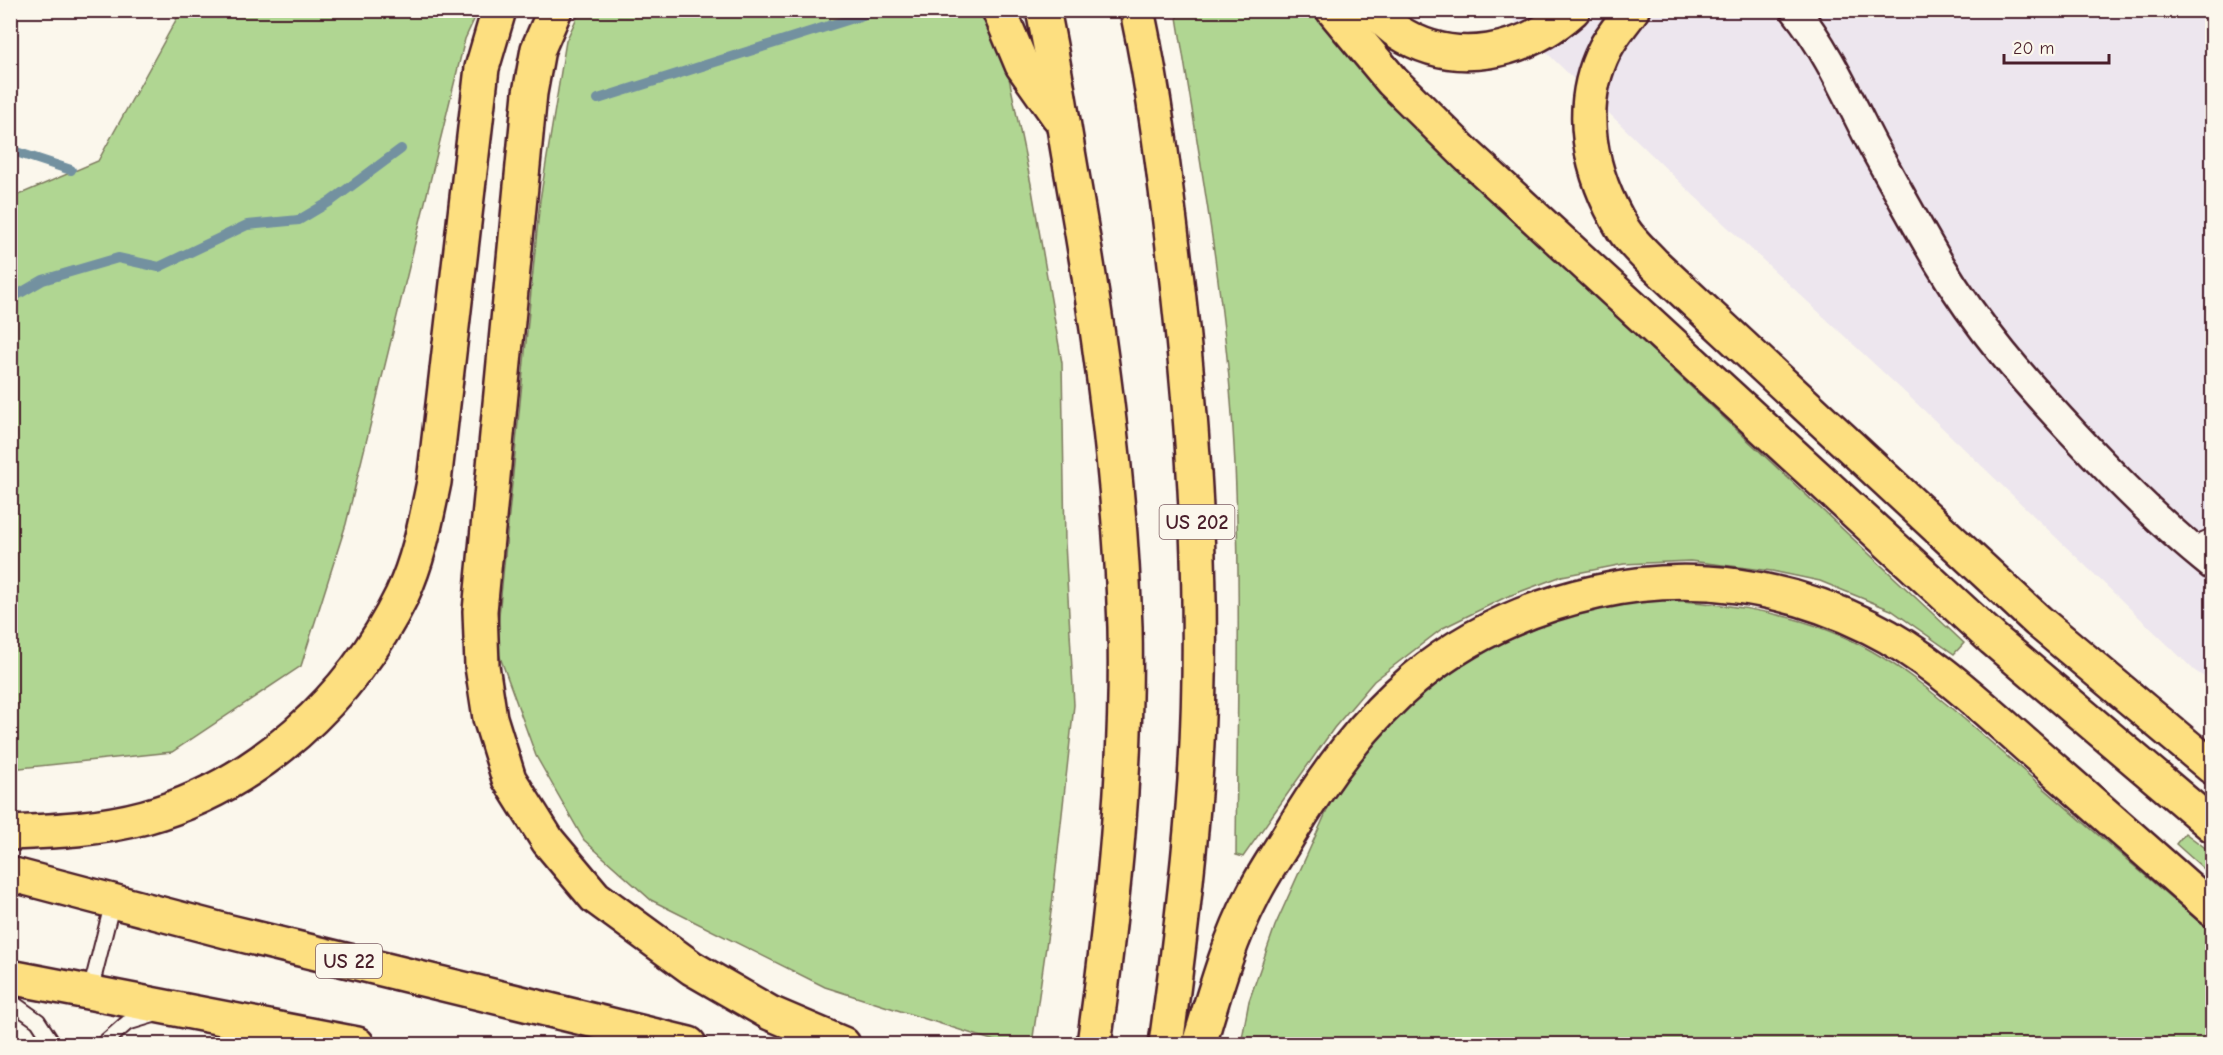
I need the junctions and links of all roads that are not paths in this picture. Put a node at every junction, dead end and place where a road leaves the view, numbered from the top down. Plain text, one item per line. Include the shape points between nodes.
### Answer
1 (499, 10) edge
2 (555, 10) edge
3 (999, 10) edge
4 (1043, 10) edge
5 (1137, 10) edge
6 (1333, 10) edge
7 (1373, 10) edge
8 (1574, 10) edge
9 (1632, 10) edge
10 (1795, 10) edge
11 (1064, 124) junction
12 (2201, 541) edge
13 (2212, 565) edge
14 (2212, 767) edge
15 (2212, 825) edge
16 (10, 833) edge
17 (10, 874) edge
18 (112, 901) junction
19 (2212, 909) edge
20 (10, 977) edge
21 (90, 992) junction
22 (10, 1001) edge
23 (177, 1008) junction
24 (1167, 1040) edge
25 (53, 1044) edge
26 (104, 1044) edge
27 (357, 1044) edge
28 (689, 1044) edge
29 (843, 1044) edge
30 (1094, 1044) edge
31 (1199, 1044) edge

1 - 16 highway via 482,68 434,482 423,535 402,594 369,651 333,699 289,740 243,774 147,816 110,825
2 - 29 highway via 538,49 530,93 481,600 482,666 490,718 509,779 548,841 595,897 692,968 770,1013
3 - 11 highway via 1022,65
4 - 11 highway
5 - 24 highway, US 202 via 1165,183 1196,464 1199,624 1195,778 1179,957
6 - 15 highway via 1392,81 1475,162 1985,631
7 - 8 highway via 1398,32 1431,48 1473,55 1516,46 1555,27
9 - 14 highway via 1606,47 1589,99 1589,142 1601,188 1624,231 1654,264 2038,621
10 - 12 street via 1845,87 1941,266 1994,345 2116,478
11 - 30 highway via 1104,375 1125,629 1121,802
12 - 13 street
17 - 18 highway, US 22
18 - 21 lane
18 - 28 highway, US 22
19 - 31 highway via 1967,694 1920,657 1873,628 1792,595 1753,587 1704,582 1620,587 1529,609 1489,628 1445,653 1366,727 1311,798 1251,897 1224,963
20 - 21 highway
21 - 23 highway
22 - 25 lane via 38,1021
23 - 26 lane via 127,1023
23 - 27 highway

